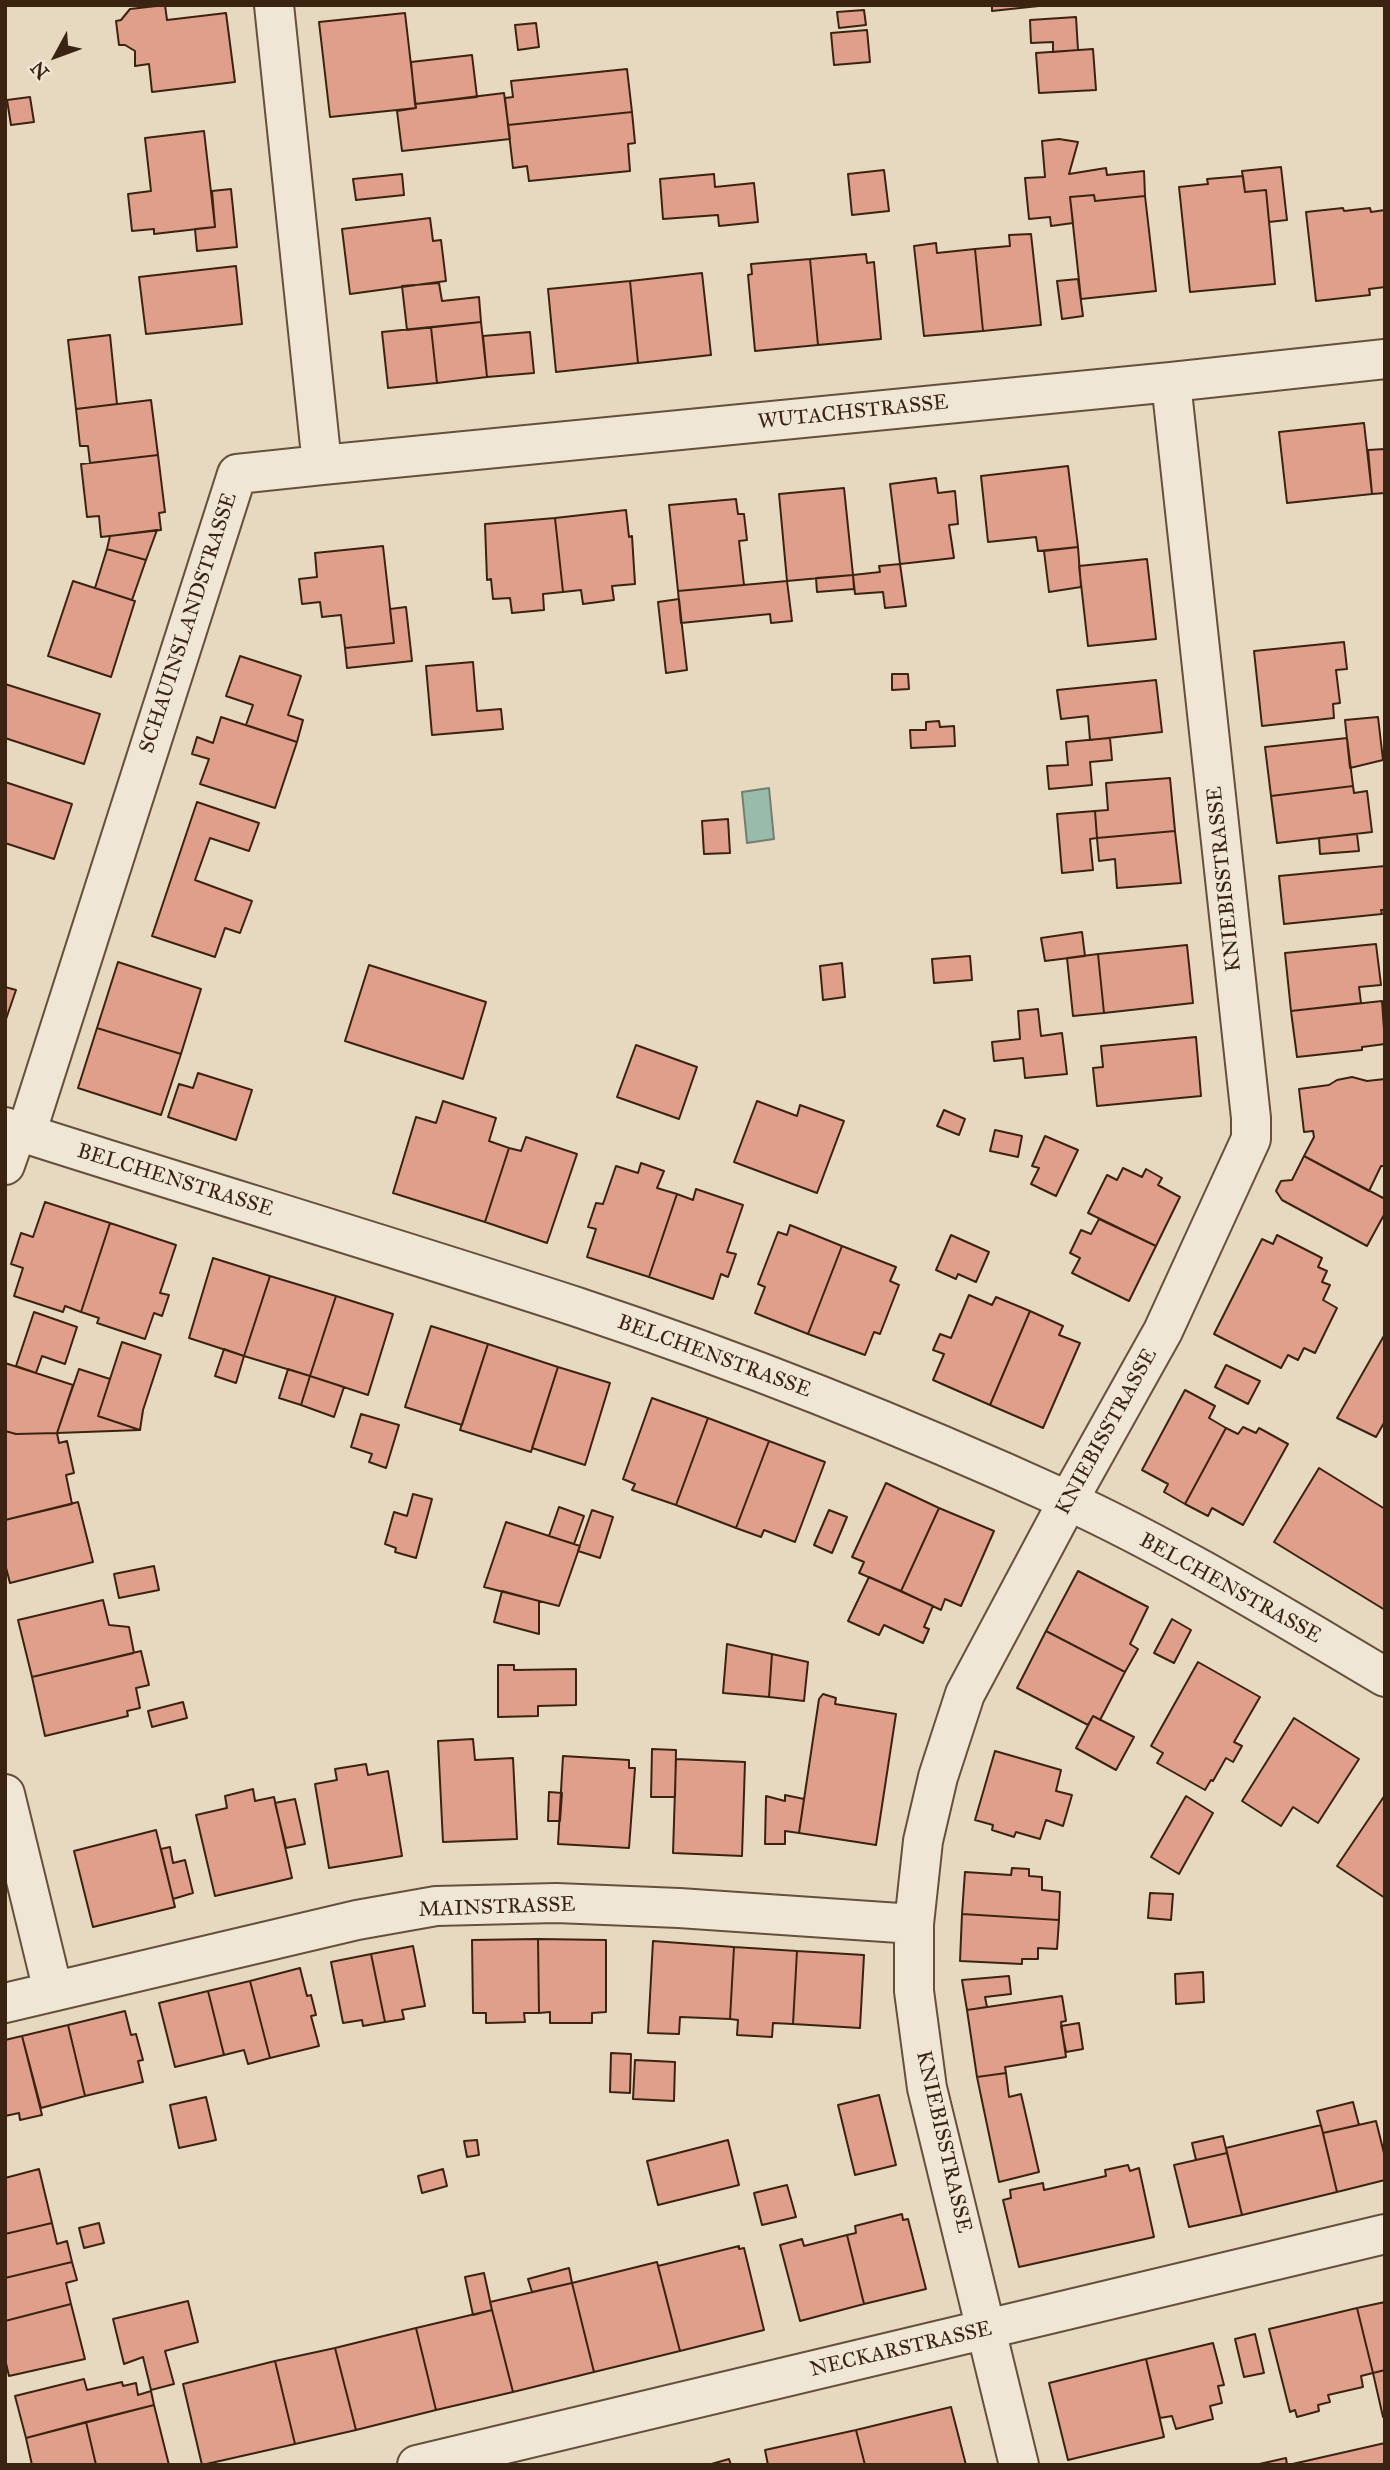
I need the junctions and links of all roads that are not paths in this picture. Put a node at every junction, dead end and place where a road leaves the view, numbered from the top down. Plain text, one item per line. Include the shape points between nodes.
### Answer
1 (274, 5) edge
2 (1385, 359) edge
3 (1171, 382) junction
4 (322, 465) junction
5 (13, 1139) edge
6 (1068, 1501) junction
7 (1385, 1677) edge
8 (5, 1794) edge
9 (914, 1924) junction
10 (53, 1991) junction
11 (5, 2003) edge
12 (1385, 2234) edge
13 (987, 2329) junction
14 (417, 2465) edge
15 (1019, 2465) edge

1 - 4 street
2 - 3 street, WUTACHSTRASSE
3 - 4 street, WUTACHSTRASSE
3 - 6 street, KNIEBISSTRASSE via 1251,1139 1163,1331
4 - 5 street, SCHAUINSLANDSTRASSE via 237,474
5 - 6 street, BELCHENSTRASSE via 578,1308 812,1393
6 - 7 street, BELCHENSTRASSE via 1231,1586
6 - 9 street, KNIEBISSTRASSE via 965,1694 923,1842
8 - 10 street
9 - 10 street, MAINSTRASSE via 556,1903 436,1906
9 - 13 street, KNIEBISSTRASSE via 914,1991 927,2088
10 - 11 street, MAINSTRASSE
12 - 13 street, NECKARSTRASSE
13 - 14 street, NECKARSTRASSE
13 - 15 street, KNIEBISSTRASSE

